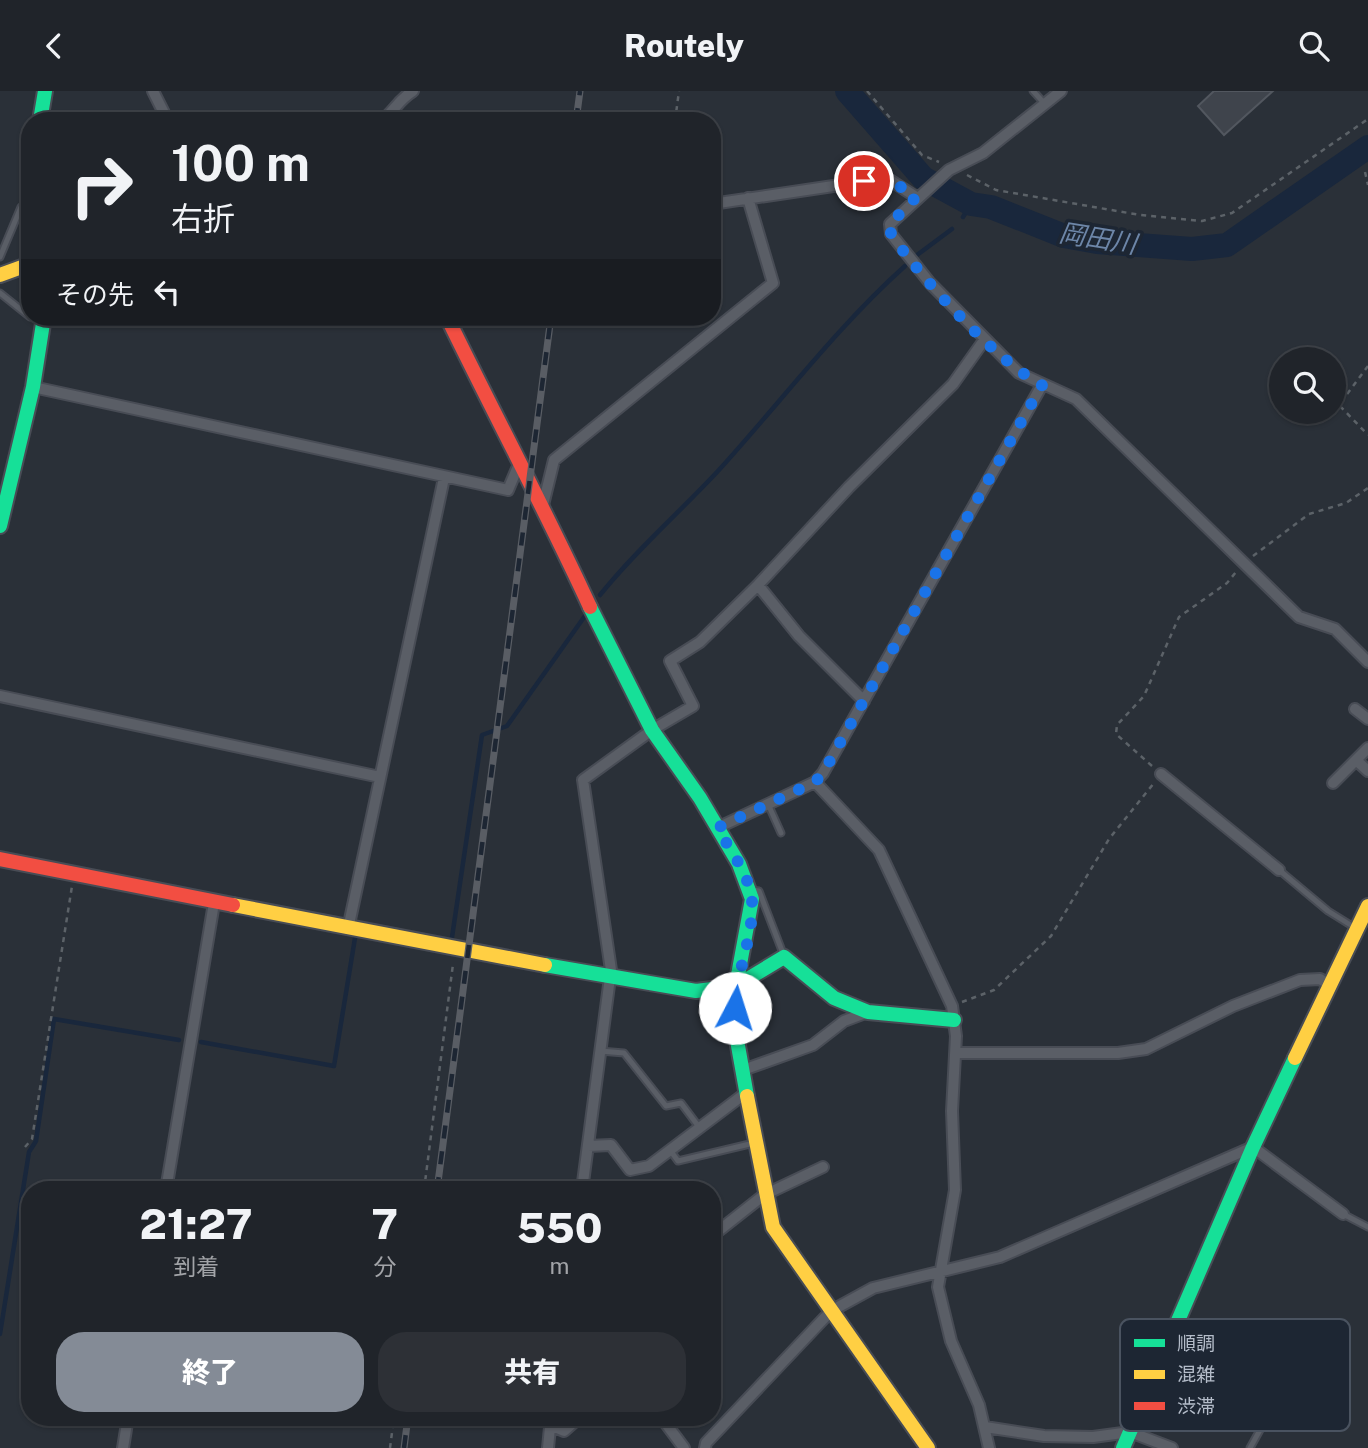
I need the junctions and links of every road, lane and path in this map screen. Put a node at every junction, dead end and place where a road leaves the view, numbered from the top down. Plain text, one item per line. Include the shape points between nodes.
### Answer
1 (153, 91) edge
2 (414, 91) edge
3 (679, 91) edge
4 (867, 91) edge
5 (1033, 91) edge
6 (1061, 91) edge
7 (40, 92) edge
8 (1045, 105) junction
9 (40, 112) edge
10 (164, 112) edge
11 (388, 112) edge
12 (676, 112) edge
13 (1368, 119) edge
14 (951, 169) junction
15 (1365, 173) dead end
16 (1368, 185) edge
17 (916, 197) junction
18 (748, 198) junction
19 (721, 202) edge
20 (20, 207) dead end
21 (0, 257) edge
22 (21, 267) edge
23 (0, 275) edge
24 (0, 293) edge
25 (21, 310) edge
26 (721, 325) edge
27 (43, 326) edge
28 (451, 326) edge
29 (720, 326) edge
30 (985, 339) junction
31 (1368, 366) edge
32 (1042, 385) junction
33 (33, 387) junction
34 (1368, 435) edge
35 (519, 464) junction
36 (443, 478) junction
37 (1368, 488) edge
38 (543, 505) junction
39 (0, 526) edge
40 (1243, 562) junction
41 (758, 585) junction
42 (1368, 662) edge
43 (0, 696) edge
44 (864, 701) junction
45 (1355, 709) dead end
46 (1368, 719) edge
47 (652, 730) junction
48 (1368, 748) edge
49 (1356, 760) junction
50 (1368, 771) edge
51 (1161, 774) junction
52 (380, 776) junction
53 (815, 782) junction
54 (1333, 783) dead end
55 (768, 804) junction
56 (717, 828) junction
57 (781, 833) dead end
58 (0, 859) edge
59 (1279, 870) joint
60 (74, 875) junction
61 (748, 890) junction
62 (214, 903) junction
63 (1368, 906) edge
64 (348, 929) junction
65 (1357, 929) junction
66 (454, 950) junction
67 (784, 957) junction
68 (610, 977) junction
69 (736, 986) junction
70 (1331, 986) junction
71 (868, 1012) junction
72 (953, 1013) junction
73 (600, 1051) junction
74 (955, 1053) junction
75 (743, 1070) junction
76 (747, 1092) junction
77 (699, 1128) junction
78 (755, 1143) junction
79 (588, 1146) junction
80 (25, 1147) dead end
81 (1253, 1147) junction
82 (670, 1150) junction
83 (823, 1167) dead end
84 (168, 1181) edge
85 (425, 1181) edge
86 (583, 1181) edge
87 (764, 1195) junction
88 (1343, 1214) joint
89 (1368, 1227) edge
90 (721, 1229) edge
91 (943, 1269) junction
92 (831, 1311) junction
93 (1179, 1319) edge
94 (127, 1426) edge
95 (393, 1426) edge
96 (550, 1426) edge
97 (667, 1426) edge
98 (985, 1427) junction
99 (1259, 1431) edge
100 (1130, 1432) junction
101 (123, 1448) edge
102 (390, 1448) edge
103 (548, 1448) edge
104 (684, 1448) edge
105 (705, 1448) edge
106 (928, 1448) edge
107 (989, 1448) edge
108 (1123, 1448) edge
109 (1172, 1448) edge
110 (1250, 1448) edge

1 - 10 street
2 - 11 street
3 - 12 path
4 - 14 path via 922,155
5 - 8 lane
6 - 8 street
7 - 9 street
8 - 14 street via 983,153
13 - 14 path via 1232,213 1202,221 996,190
14 - 17 street
15 - 16 path
17 - 18 street via 887,178
17 - 30 street via 890,224 891,234 930,283
18 - 19 street
18 - 26 street via 773,283
20 - 21 lane
22 - 23 street
24 - 25 lane
27 - 33 street
28 - 35 street
29 - 38 street via 554,460
30 - 32 street via 1019,373
30 - 41 street via 953,384
31 - 34 path via 1339,405
32 - 40 street via 1076,399
32 - 44 street
33 - 36 street
33 - 39 street
35 - 36 street via 508,490
35 - 38 street
36 - 52 street
37 - 40 path via 1346,503 1310,514
38 - 47 street
40 - 42 street via 1299,617 1335,629
40 - 51 path via 1227,583 1178,617 1144,696 1117,725 1116,734
41 - 44 street via 799,636
41 - 47 street via 700,642 670,661 693,706
43 - 52 street
44 - 53 street
45 - 46 street
47 - 56 street
47 - 68 street via 583,780
48 - 49 street
49 - 50 street
49 - 54 street
51 - 59 street
51 - 72 path via 1109,839 1051,936 994,990
52 - 64 street
53 - 55 street
53 - 72 street via 879,850
55 - 56 street
55 - 57 lane
56 - 61 street via 739,864
58 - 60 street
59 - 65 lane
60 - 62 street
60 - 80 path via 32,1139
61 - 67 lane via 759,891
61 - 69 street via 751,918
62 - 64 street
62 - 84 street
63 - 65 street
64 - 66 street
65 - 70 street
66 - 68 street
66 - 85 path
67 - 69 street
67 - 71 street via 834,998
68 - 69 street via 696,991
68 - 73 street
69 - 75 street via 735,1029
70 - 74 street via 1320,979 1300,980 1233,1006 1146,1049
70 - 81 street
71 - 72 street
71 - 75 street via 844,1021 813,1045
72 - 74 street
73 - 77 lane via 625,1053 666,1106 681,1103
73 - 79 street
74 - 91 street via 955,1190
75 - 76 street
76 - 77 street
76 - 78 street
77 - 82 street
78 - 82 lane via 678,1161
78 - 87 street
79 - 82 street via 611,1145 631,1170 649,1166
79 - 86 street
81 - 88 street
81 - 91 street via 1000,1257
81 - 93 street
83 - 87 street
87 - 90 street
87 - 92 street via 783,1245
88 - 89 lane
91 - 92 street via 873,1288
91 - 98 street via 938,1287 941,1308
92 - 105 street
92 - 106 street
94 - 101 street
95 - 102 path
96 - 103 street
97 - 104 street
98 - 100 street via 1044,1436
98 - 107 street
99 - 110 lane
100 - 108 street
100 - 109 street

